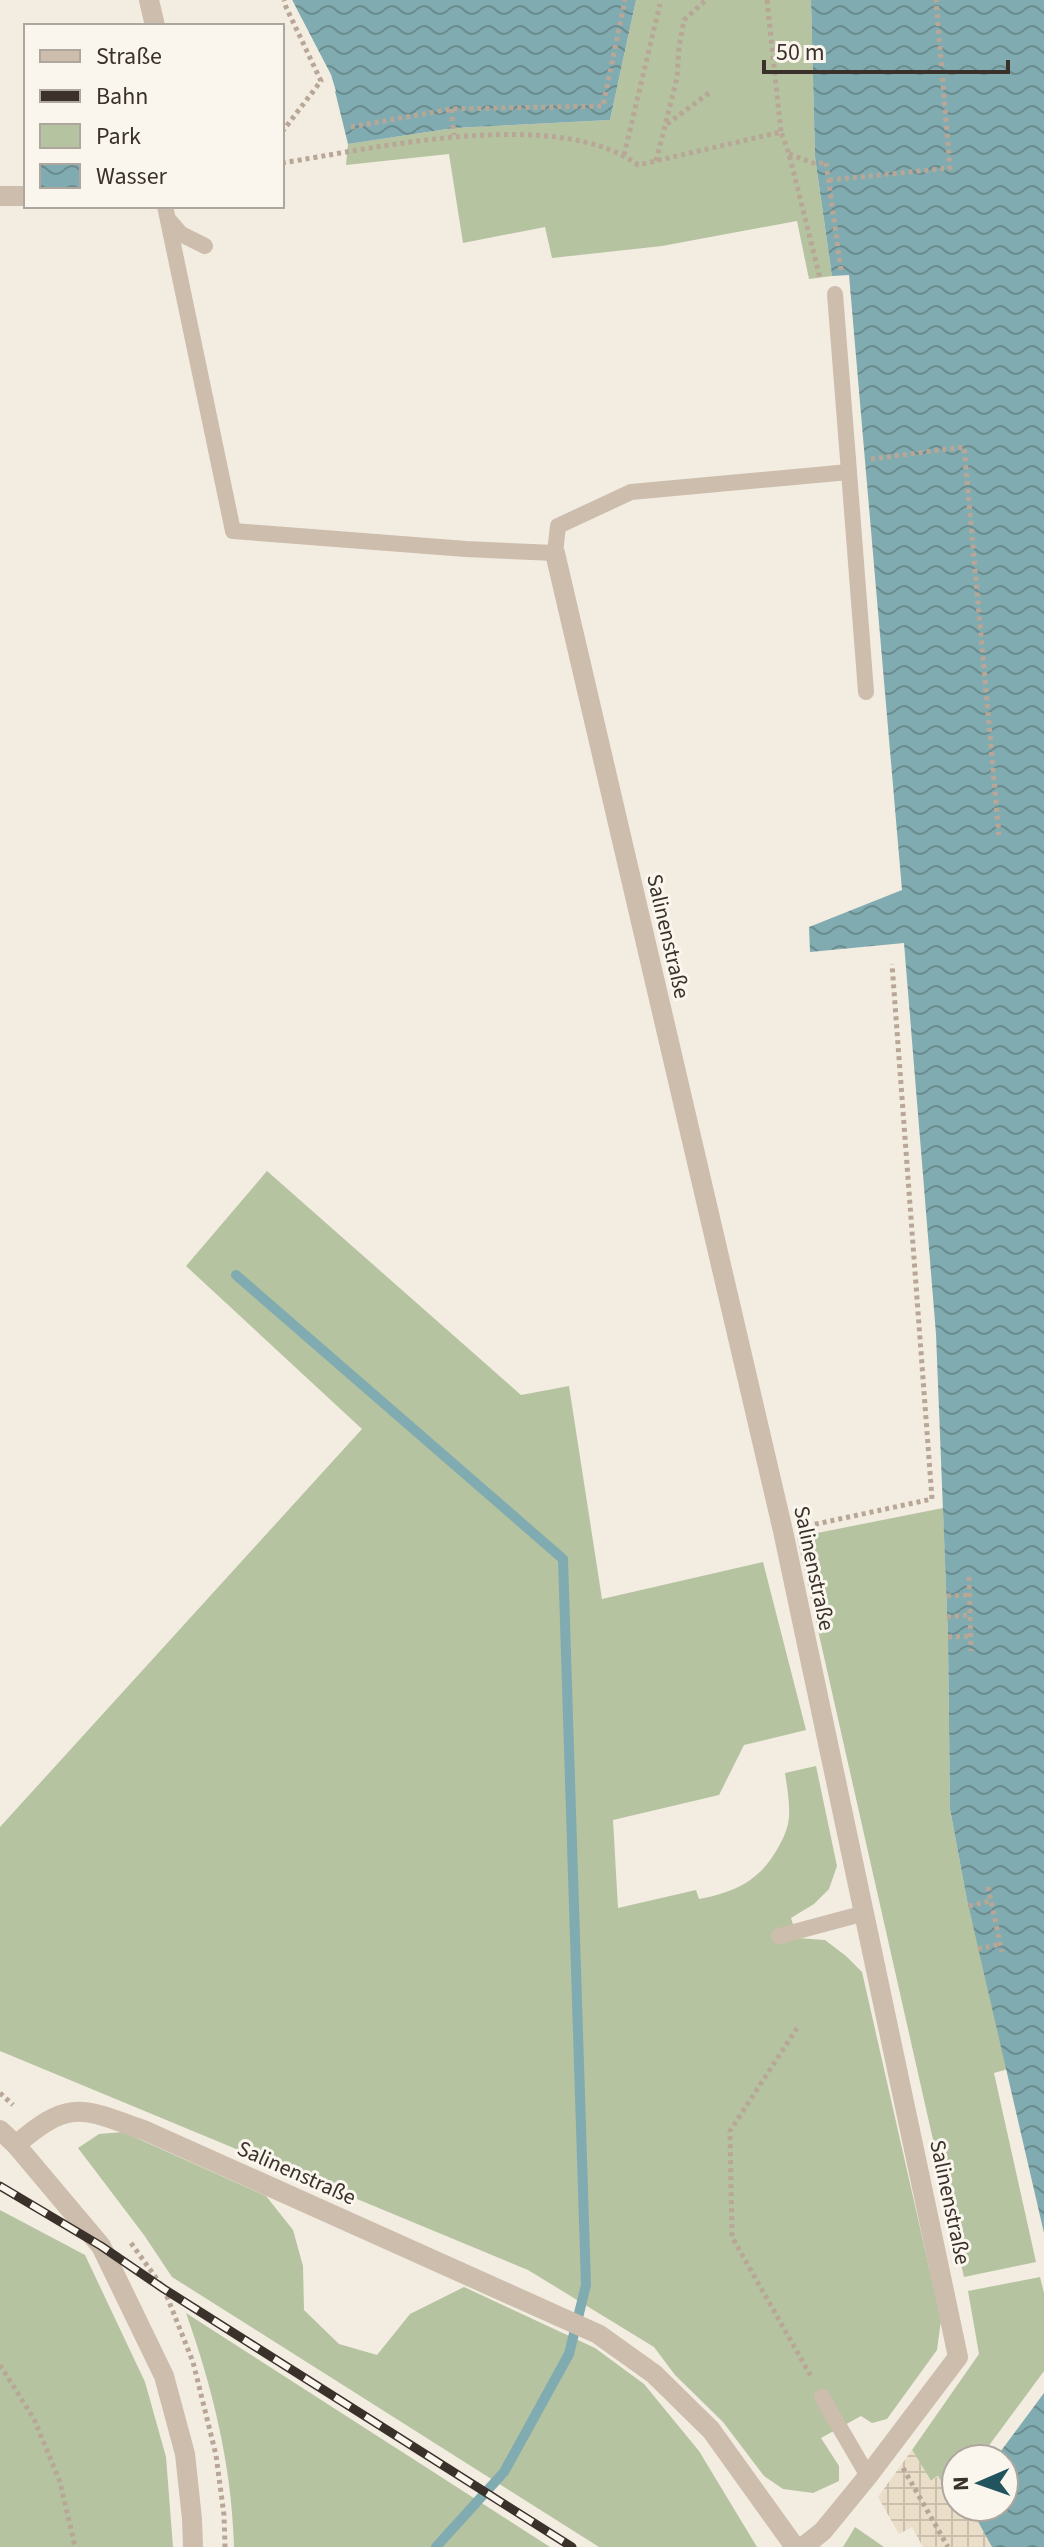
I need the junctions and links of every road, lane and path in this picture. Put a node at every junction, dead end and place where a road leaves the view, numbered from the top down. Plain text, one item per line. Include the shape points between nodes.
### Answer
1 (149, 0) edge
2 (284, 0) edge
3 (625, 0) edge
4 (706, 0) edge
5 (767, 0) edge
6 (936, 0) edge
7 (660, 4) dead end
8 (155, 24) edge
9 (709, 93) dead end
10 (451, 109) junction
11 (666, 125) junction
12 (351, 127) dead end
13 (284, 129) edge
14 (781, 132) junction
15 (454, 135) junction
16 (789, 154) junction
17 (624, 155) junction
18 (656, 161) junction
19 (284, 163) edge
20 (829, 180) junction
21 (0, 196) edge
22 (24, 196) edge
23 (166, 212) edge
24 (205, 246) dead end
25 (842, 275) dead end
26 (835, 294) joint
27 (864, 459) dead end
28 (849, 472) junction
29 (555, 553) junction
30 (866, 692) dead end
31 (999, 835) dead end
32 (892, 964) dead end
33 (783, 1531) junction
34 (969, 1577) dead end
35 (970, 1595) junction
36 (947, 1596) dead end
37 (971, 1615) junction
38 (947, 1617) dead end
39 (971, 1636) junction
40 (948, 1637) dead end
41 (971, 1651) dead end
42 (988, 1887) dead end
43 (990, 1901) junction
44 (969, 1906) dead end
45 (865, 1913) junction
46 (779, 1936) dead end
47 (1000, 1944) junction
48 (978, 1949) dead end
49 (1002, 1952) dead end
50 (797, 2028) dead end
51 (0, 2130) edge
52 (16, 2145) junction
53 (0, 2365) edge
54 (822, 2397) joint
55 (891, 2447) junction
56 (868, 2476) junction
57 (75, 2547) edge
58 (193, 2547) edge
59 (795, 2547) edge
60 (803, 2547) edge
61 (948, 2547) edge

1 - 8 street
2 - 13 path via 321,81
3 - 10 path via 603,106
4 - 11 path via 684,20
5 - 14 path
6 - 20 path via 950,168
7 - 17 path
9 - 11 path
10 - 12 path
10 - 15 path
11 - 18 path
14 - 16 path
14 - 18 path
15 - 17 path via 566,137
15 - 19 path
16 - 20 path via 816,164 826,162
16 - 26 path via 817,276
17 - 18 path via 638,165
20 - 25 path
21 - 22 street
23 - 24 lane via 181,234
23 - 29 lane via 233,531
26 - 28 lane
27 - 31 path via 964,447
28 - 29 lane via 631,492 558,526
28 - 30 lane
29 - 33 street, Salinenstraße
32 - 33 path via 932,1499
33 - 45 street, Salinenstraße
34 - 35 path
35 - 36 path
35 - 37 path
37 - 38 path
37 - 39 path
39 - 40 path
39 - 41 path
42 - 43 path
43 - 44 path
43 - 47 path
45 - 46 lane
45 - 55 street, Salinenstraße via 958,2357
47 - 48 path
47 - 49 path
50 - 54 path via 730,2131 732,2237
51 - 52 street
52 - 58 street via 101,2246 164,2376 185,2454
52 - 59 street, Salinenstraße via 61,2114 91,2112 159,2137 598,2334 654,2374 711,2430
53 - 57 path via 34,2419 60,2482
54 - 56 lane
55 - 56 street, Salinenstraße
55 - 61 path
56 - 60 street, Salinenstraße

